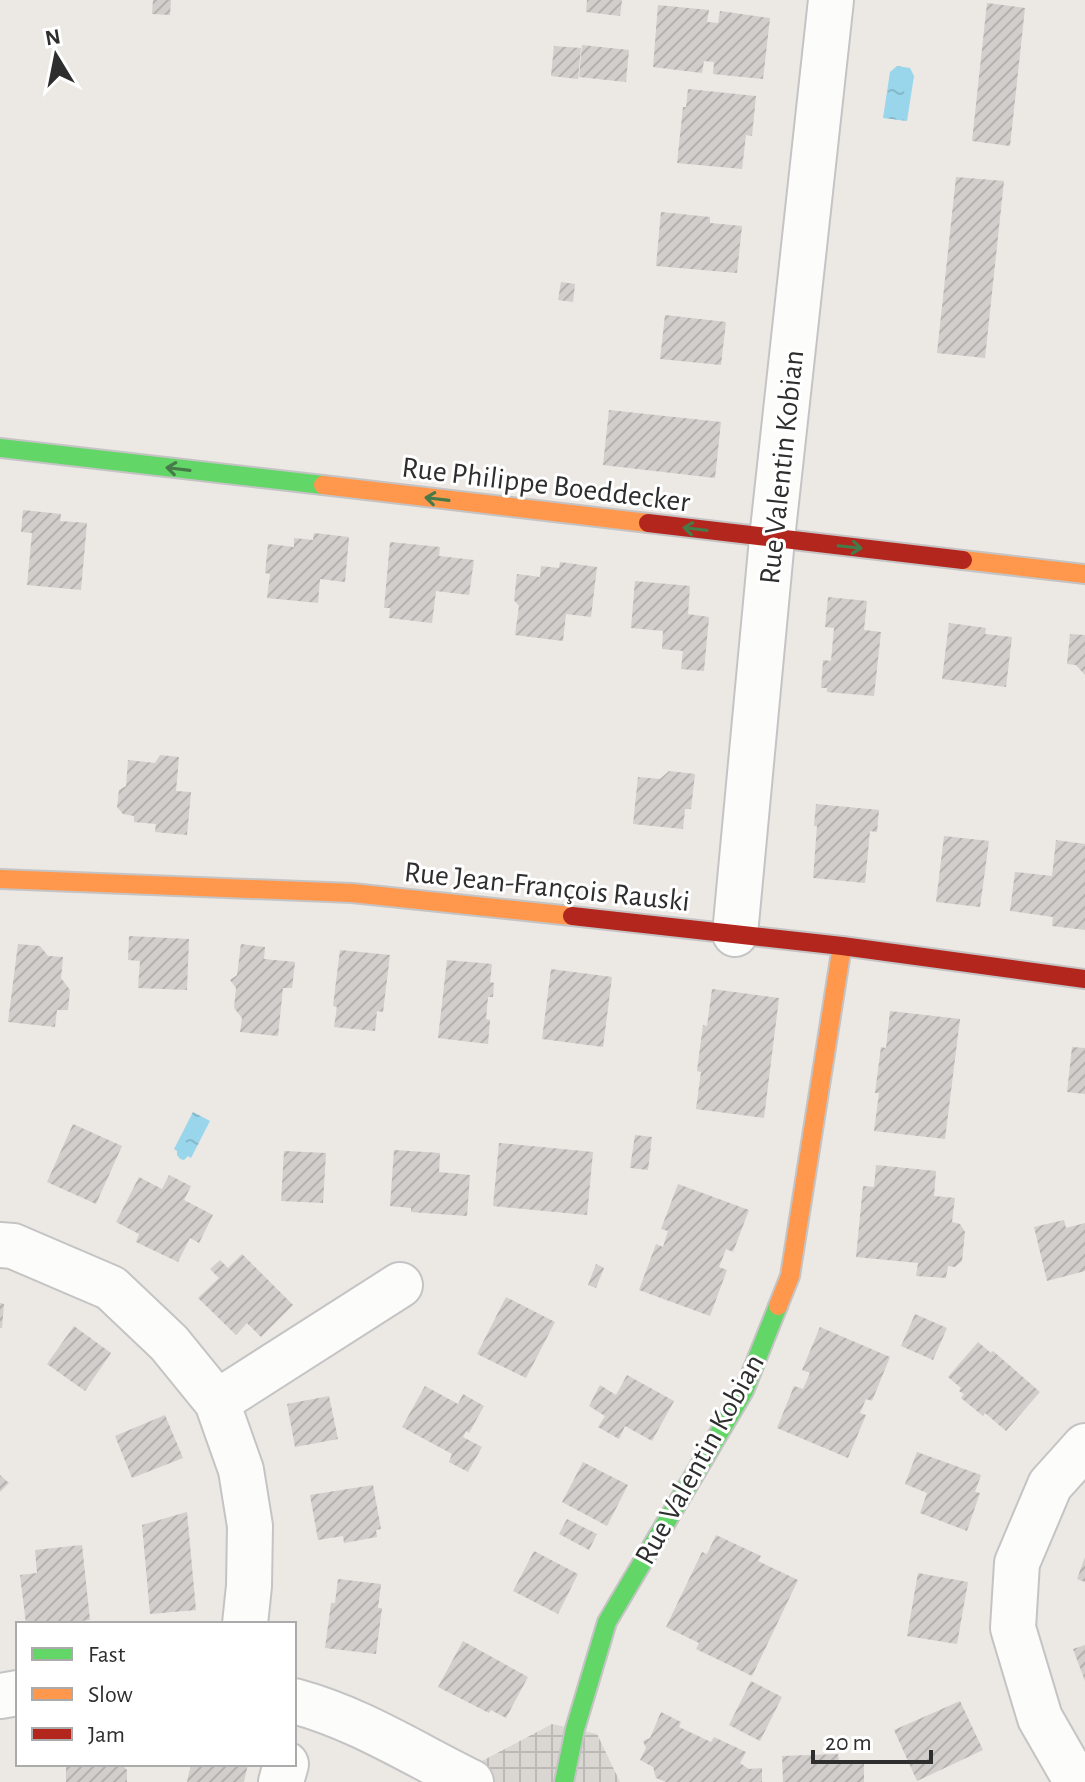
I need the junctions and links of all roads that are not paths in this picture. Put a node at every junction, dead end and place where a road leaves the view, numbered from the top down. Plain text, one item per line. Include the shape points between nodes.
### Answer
1 (831, 0) edge
2 (0, 448) edge
3 (772, 539) junction
4 (1085, 574) edge
5 (0, 879) edge
6 (735, 934) junction
7 (842, 946) junction
8 (1085, 979) edge
9 (0, 1245) edge
10 (400, 1285) dead end
11 (217, 1402) junction
12 (1085, 1446) edge
13 (245, 1622) edge
14 (297, 1713) edge
15 (1069, 1773) edge
16 (469, 1781) edge
17 (564, 1782) edge

1 - 3 street, Rue Valentin Kobian
3 -> 2 street, Rue Philippe Boeddecker
3 -> 4 street, Rue Philippe Boeddecker
3 - 6 street, Rue Valentin Kobian
5 - 6 street, Rue Jean-François Rauski via 352,893
6 - 7 street, Rue Jean-François Rauski
7 - 8 street, Rue Jean-François Rauski
7 - 17 street, Rue Valentin Kobian via 790,1276 744,1391 607,1622
9 - 11 street via 111,1288 169,1343
10 - 11 street
11 - 13 street via 241,1470 250,1526
12 - 15 street via 1050,1485 1017,1563 1013,1628 1040,1718
14 - 16 street via 370,1728

